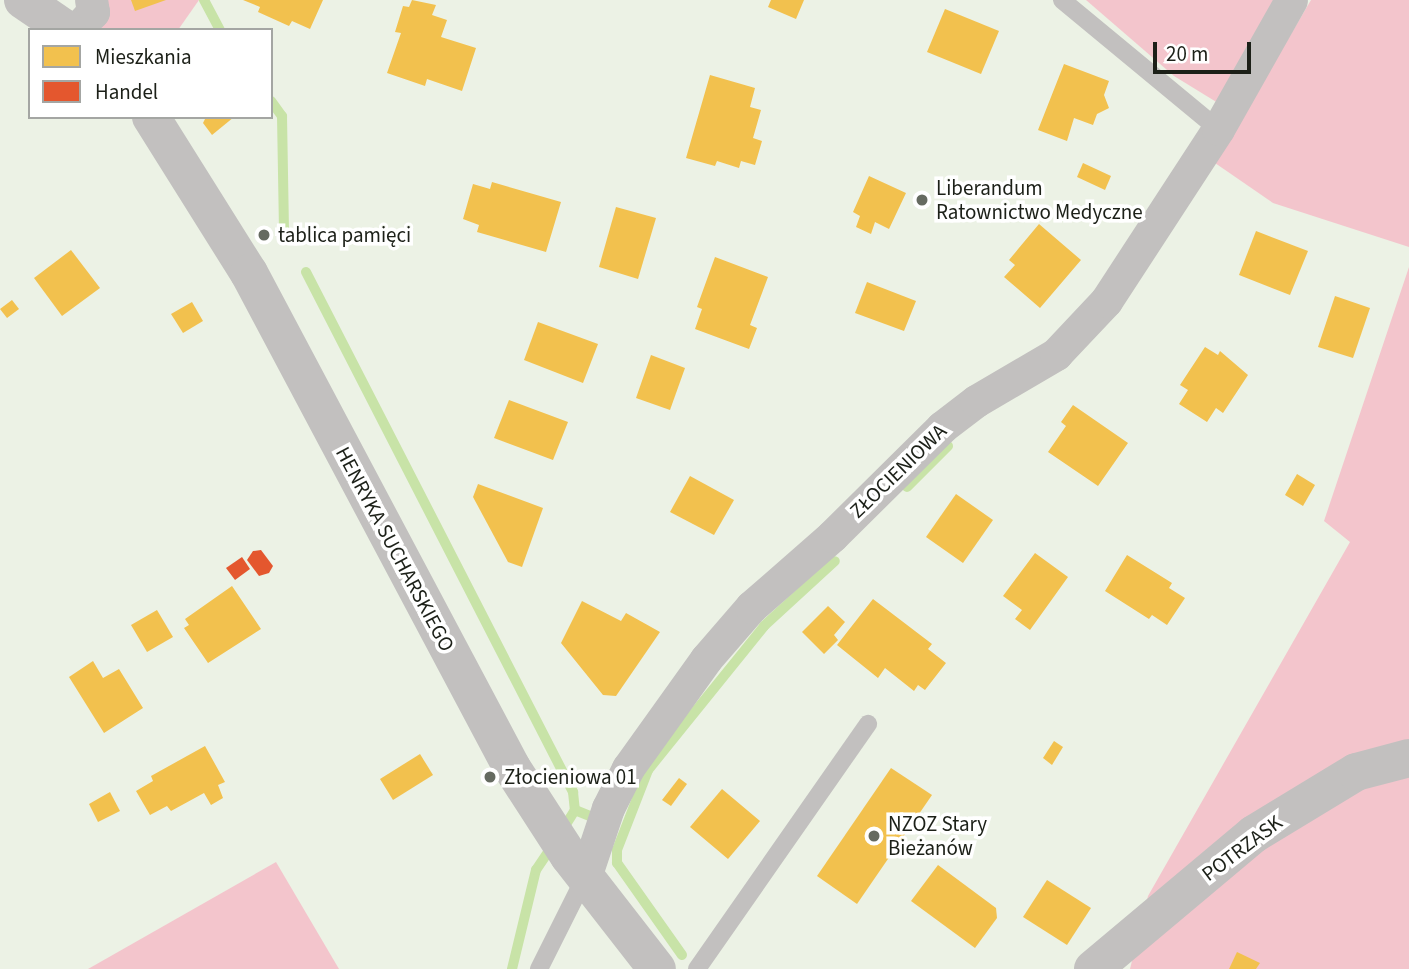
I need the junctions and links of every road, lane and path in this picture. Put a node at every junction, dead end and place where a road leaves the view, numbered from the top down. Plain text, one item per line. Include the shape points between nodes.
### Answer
1 (23, 0) edge
2 (91, 0) edge
3 (1062, 0) edge
4 (1291, 0) edge
5 (64, 28) edge
6 (78, 28) edge
7 (152, 119) edge
8 (1218, 129) junction
9 (868, 724) dead end
10 (1409, 758) edge
11 (577, 866) junction
12 (539, 969) edge
13 (657, 969) edge
14 (697, 969) edge
15 (1093, 969) edge

1 - 5 street
2 - 6 street via 93,12
3 - 8 lane
4 - 8 street, ZŁOCIENIOWA
7 - 11 street, HENRYKA SUCHARSKIEGO via 249,273 459,671 543,818
8 - 11 street, ZŁOCIENIOWA via 1090,321 1039,366 976,401 933,434 832,536 757,601 722,641 628,768
9 - 14 lane
10 - 15 street, POTRZASK via 1356,772 1254,834
11 - 12 lane, ZŁOCIENIOWA
11 - 13 street, HENRYKA SUCHARSKIEGO

